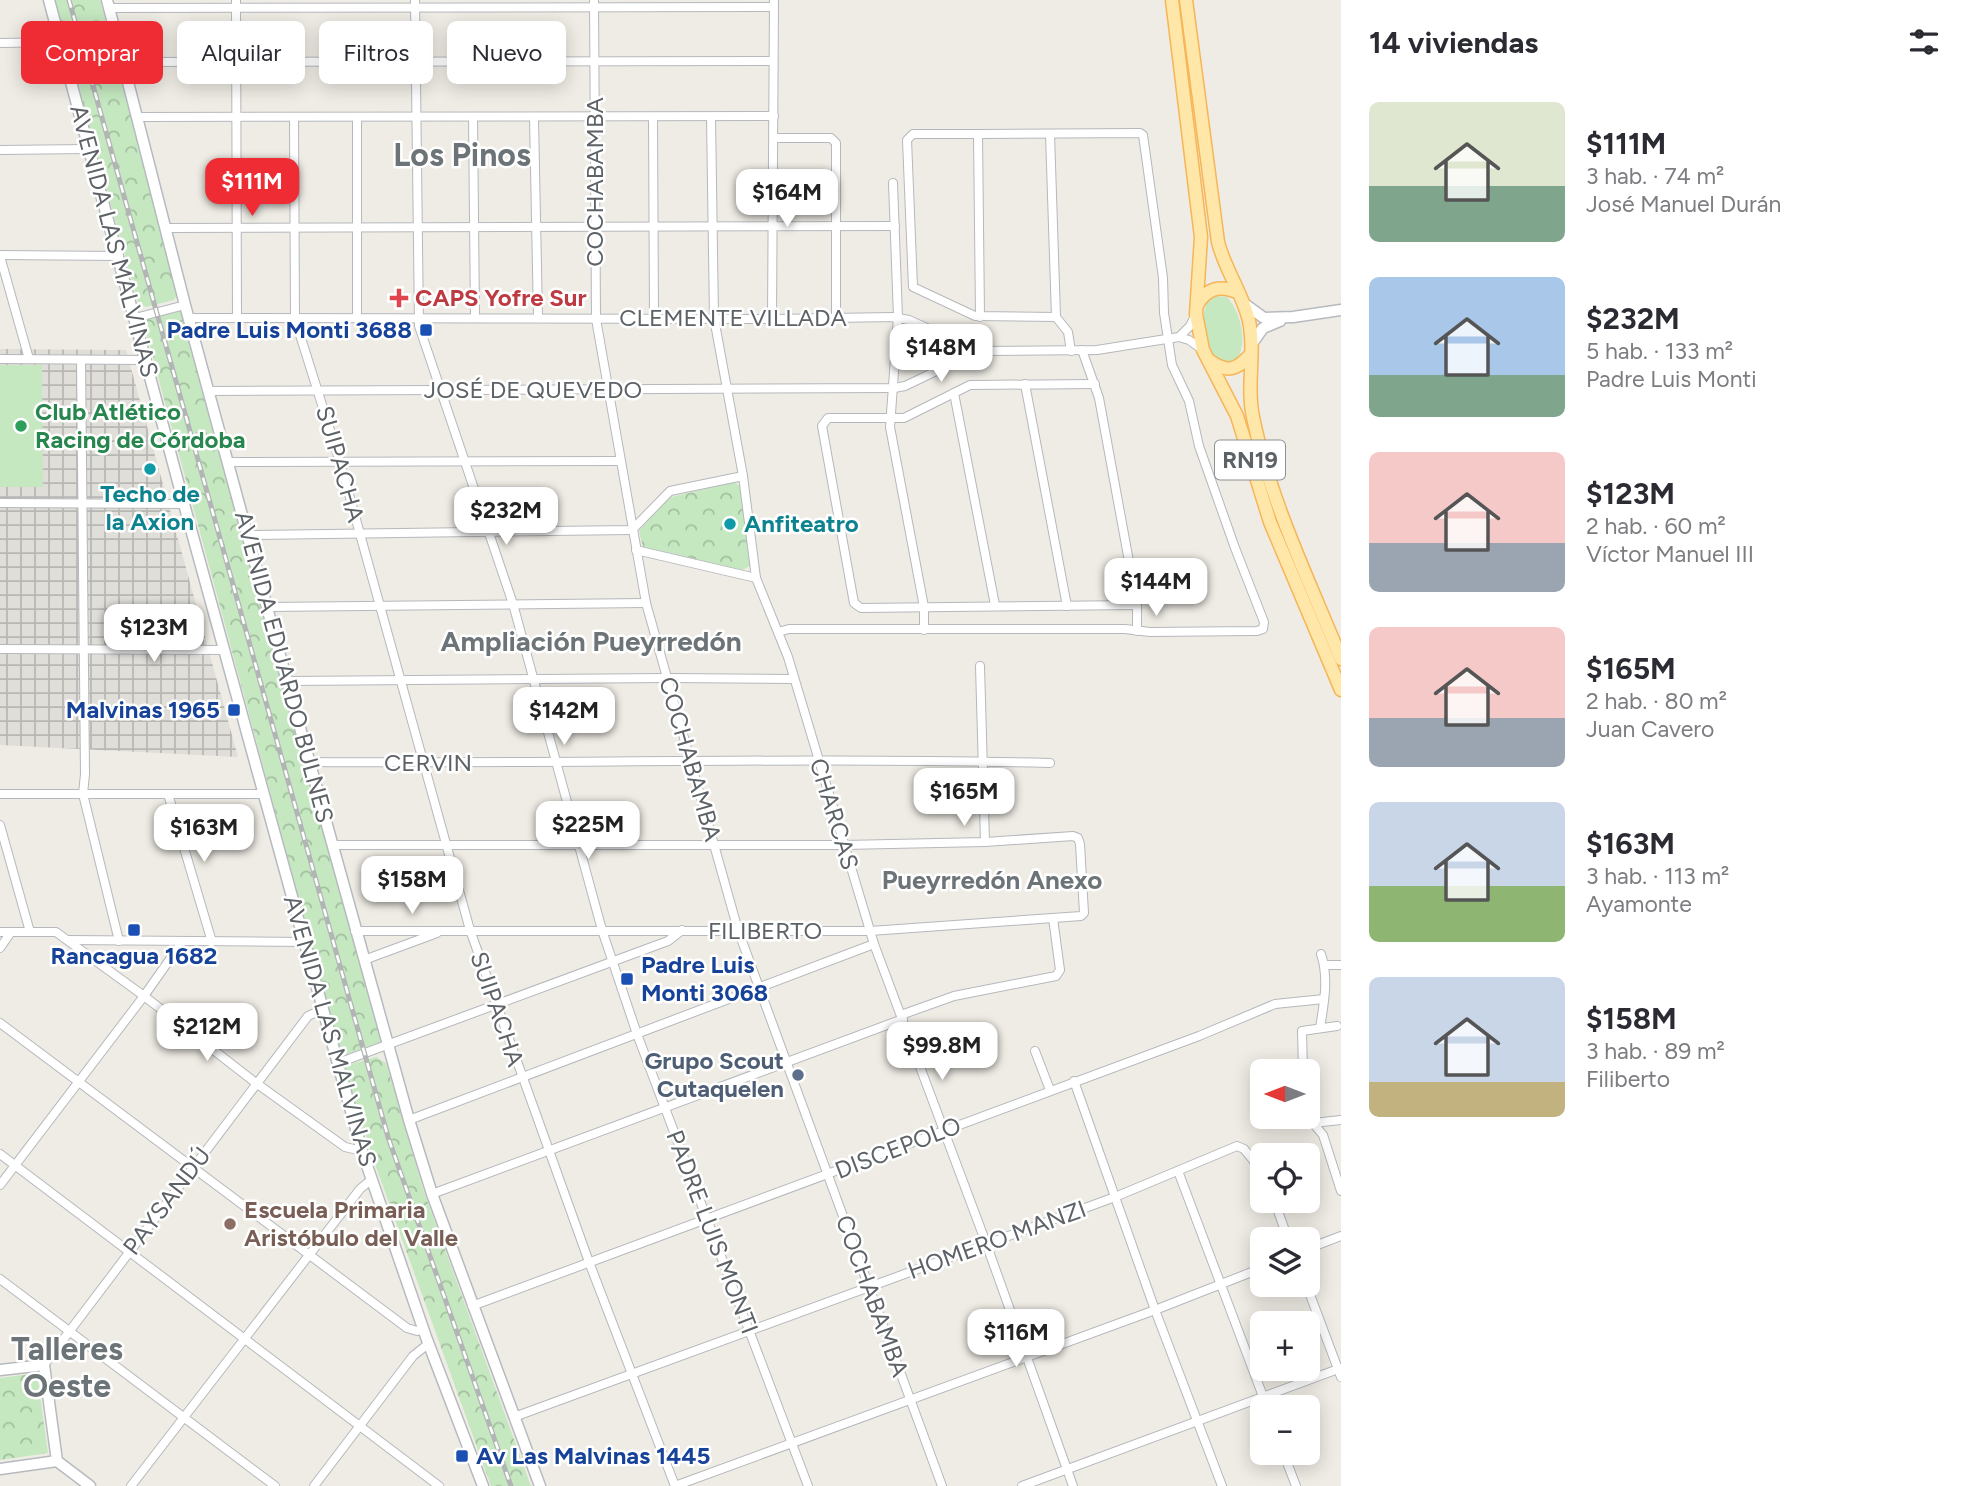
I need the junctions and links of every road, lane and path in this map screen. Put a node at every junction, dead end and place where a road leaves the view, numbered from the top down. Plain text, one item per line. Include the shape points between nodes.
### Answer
1 (49, 0) edge
2 (1171, 0) edge
3 (1186, 0) edge
4 (415, 3) edge
5 (108, 4) edge
6 (236, 4) edge
7 (594, 4) edge
8 (774, 4) edge
9 (55, 21) edge
10 (112, 21) edge
11 (415, 21) edge
12 (0, 43) edge
13 (21, 43) edge
14 (774, 61) junction
15 (433, 62) edge
16 (594, 63) junction
17 (72, 84) edge
18 (129, 84) edge
19 (236, 84) edge
20 (415, 84) edge
21 (774, 116) junction
22 (138, 117) junction
23 (236, 117) junction
24 (294, 117) junction
25 (357, 117) junction
26 (416, 117) junction
27 (473, 117) junction
28 (595, 117) junction
29 (653, 117) junction
30 (711, 117) junction
31 (534, 118) junction
32 (978, 134) junction
33 (1050, 134) junction
34 (774, 138) junction
35 (0, 149) edge
36 (89, 149) junction
37 (893, 183) dead end
38 (895, 226) junction
39 (238, 227) junction
40 (295, 227) junction
41 (357, 227) junction
42 (713, 227) junction
43 (773, 227) junction
44 (835, 227) junction
45 (166, 228) junction
46 (416, 228) junction
47 (475, 228) junction
48 (537, 228) junction
49 (595, 228) junction
50 (655, 228) junction
51 (0, 256) edge
52 (119, 256) junction
53 (1240, 297) junction
54 (186, 305) junction
55 (1196, 310) junction
56 (1341, 310) edge
57 (898, 317) junction
58 (980, 317) junction
59 (1056, 317) junction
60 (1293, 317) junction
61 (135, 318) junction
62 (189, 318) junction
63 (237, 318) junction
64 (417, 318) junction
65 (475, 318) junction
66 (538, 318) junction
67 (654, 318) junction
68 (714, 318) junction
69 (836, 318) junction
70 (295, 319) junction
71 (596, 319) junction
72 (772, 319) junction
73 (357, 320) junction
74 (1179, 337) junction
75 (1168, 339) junction
76 (1082, 350) junction
77 (1251, 350) junction
78 (978, 351) junction
79 (1071, 351) junction
80 (1205, 355) junction
81 (0, 359) edge
82 (29, 359) junction
83 (81, 360) junction
84 (147, 360) junction
85 (1025, 384) junction
86 (1095, 384) junction
87 (894, 388) junction
88 (728, 389) junction
89 (319, 390) junction
90 (441, 390) junction
91 (608, 390) junction
92 (209, 391) junction
93 (954, 393) junction
94 (890, 418) junction
95 (465, 461) junction
96 (620, 461) junction
97 (228, 462) junction
98 (340, 462) junction
99 (743, 475) junction
100 (0, 503) edge
101 (81, 503) junction
102 (184, 504) junction
103 (632, 530) junction
104 (360, 533) junction
105 (489, 533) junction
106 (247, 535) junction
107 (636, 550) junction
108 (756, 578) junction
109 (646, 603) junction
110 (513, 604) junction
111 (380, 605) junction
112 (995, 605) junction
113 (1137, 605) junction
114 (1067, 606) junction
115 (267, 607) junction
116 (925, 607) junction
117 (924, 630) junction
118 (1137, 631) junction
119 (778, 632) junction
120 (0, 649) edge
121 (83, 649) junction
122 (224, 650) junction
123 (1341, 659) edge
124 (980, 666) dead end
125 (667, 677) junction
126 (534, 679) junction
127 (793, 679) junction
128 (401, 680) junction
129 (287, 681) junction
130 (1341, 690) edge
131 (818, 760) junction
132 (310, 762) junction
133 (556, 762) junction
134 (691, 762) junction
135 (984, 762) junction
136 (425, 763) junction
137 (1050, 763) dead end
138 (0, 794) edge
139 (83, 794) junction
140 (168, 794) junction
141 (264, 794) junction
142 (0, 825) edge
143 (985, 842) junction
144 (332, 845) junction
145 (844, 845) junction
146 (579, 846) junction
147 (714, 846) junction
148 (446, 847) junction
149 (1053, 918) junction
150 (444, 930) junction
151 (470, 930) junction
152 (602, 930) junction
153 (681, 930) junction
154 (738, 930) junction
155 (355, 931) junction
156 (870, 931) junction
157 (0, 932) edge
158 (11, 932) junction
159 (30, 932) junction
160 (68, 940) junction
161 (119, 941) junction
162 (182, 942) junction
163 (212, 942) junction
164 (304, 942) junction
165 (1, 944) edge
166 (874, 944) junction
167 (1321, 954) dead end
168 (365, 960) junction
169 (612, 961) junction
170 (1324, 965) junction
171 (1341, 965) edge
172 (759, 988) junction
173 (144, 996) junction
174 (1324, 999) junction
175 (495, 1004) junction
176 (323, 1009) junction
177 (902, 1017) junction
178 (0, 1023) edge
179 (1337, 1026) dead end
180 (1321, 1028) junction
181 (637, 1034) junction
182 (387, 1045) junction
183 (1035, 1051) dead end
184 (1302, 1059) edge
185 (786, 1062) junction
186 (338, 1063) junction
187 (521, 1077) junction
188 (78, 1081) junction
189 (1074, 1081) junction
190 (256, 1083) junction
191 (1050, 1090) junction
192 (664, 1107) junction
193 (409, 1120) junction
194 (1320, 1120) edge
195 (1341, 1120) edge
196 (1316, 1129) edge
197 (944, 1131) junction
198 (548, 1150) junction
199 (362, 1151) junction
200 (0, 1154) edge
201 (1250, 1157) edge
202 (15, 1166) junction
203 (192, 1168) junction
204 (1178, 1171) junction
205 (828, 1175) junction
206 (372, 1179) junction
207 (0, 1185) edge
208 (1341, 1191) edge
209 (432, 1194) junction
210 (1115, 1197) junction
211 (707, 1220) junction
212 (1341, 1236) edge
213 (986, 1243) junction
214 (1320, 1245) edge
215 (128, 1251) junction
216 (309, 1256) junction
217 (589, 1262) junction
218 (1250, 1273) edge
219 (0, 1279) edge
220 (1220, 1285) junction
221 (869, 1287) junction
222 (1311, 1297) edge
223 (472, 1306) junction
224 (1155, 1310) junction
225 (423, 1329) junction
226 (749, 1330) junction
227 (70, 1332) junction
228 (244, 1339) junction
229 (428, 1344) junction
230 (1027, 1357) junction
231 (44, 1364) junction
232 (0, 1370) edge
233 (1340, 1371) edge
234 (632, 1373) junction
235 (1262, 1395) edge
236 (1269, 1395) edge
237 (910, 1399) junction
238 (1250, 1402) edge
239 (183, 1417) junction
240 (514, 1417) junction
241 (1197, 1421) junction
242 (360, 1426) junction
243 (792, 1443) junction
244 (57, 1461) junction
245 (1288, 1465) edge
246 (0, 1469) edge
247 (1067, 1469) junction
248 (90, 1486) edge
249 (131, 1486) edge
250 (275, 1486) edge
251 (314, 1486) edge
252 (439, 1486) edge
253 (482, 1486) edge
254 (540, 1486) edge
255 (675, 1486) edge
256 (808, 1486) edge
257 (942, 1486) edge
258 (1022, 1486) edge
259 (1073, 1486) edge
260 (1222, 1486) edge
261 (1296, 1486) edge

1 - 9 main road, AVENIDA LAS MALVINAS
2 - 55 main road, RN19 via 1201,237
3 - 53 main road, RN19 via 1216,233
4 - 6 street
4 - 7 street
4 - 11 street, PADRE LUIS MONTI
5 - 6 street
5 - 10 main road, AVENIDA EDUARDO BULNES
7 - 8 street
7 - 16 street, COCHABAMBA
8 - 14 street
12 - 13 street
14 - 16 street
14 - 21 street
15 - 16 street
16 - 28 street, COCHABAMBA
17 - 36 main road, AVENIDA LAS MALVINAS
18 - 22 main road, AVENIDA EDUARDO BULNES
19 - 23 street
20 - 26 street, PADRE LUIS MONTI
21 - 30 street
21 - 34 street
22 - 23 street
22 - 45 main road, AVENIDA EDUARDO BULNES
23 - 24 street
23 - 39 street
24 - 25 street
24 - 40 street, SUIPACHA
25 - 26 street
25 - 41 street
26 - 27 street
26 - 46 street, PADRE LUIS MONTI
27 - 31 street
27 - 47 street
28 - 29 street
28 - 31 street
28 - 49 street, COCHABAMBA
29 - 30 street
29 - 50 street
30 - 42 street, CHARCAS
31 - 48 street
32 - 33 street
32 - 58 street
32 - 58 street via 913,134 907,140 913,287
33 - 59 street
33 - 75 street via 1143,135
34 - 43 street
34 - 44 street via 831,138 836,143
35 - 36 street
36 - 52 main road, AVENIDA LAS MALVINAS
37 - 38 street
38 - 44 street
38 - 57 street
39 - 40 street
39 - 45 street
39 - 63 street
40 - 41 street
40 - 70 street, SUIPACHA
41 - 46 street
41 - 73 street
42 - 43 street
42 - 50 street
42 - 68 street, CHARCAS
43 - 44 street
43 - 72 street
44 - 69 street
45 - 54 main road, AVENIDA EDUARDO BULNES
46 - 47 street
46 - 64 street, PADRE LUIS MONTI
47 - 48 street
47 - 65 street
48 - 49 street
48 - 66 street
49 - 50 street
49 - 71 street, COCHABAMBA
50 - 67 street
51 - 52 street
51 - 82 street
52 - 61 main road, AVENIDA LAS MALVINAS
53 - 55 main road via 1226,289 1213,289 1206,292
53 - 60 main road via 1264,318
53 - 77 main road, RN19 via 1248,318
54 - 61 street
54 - 62 main road, AVENIDA EDUARDO BULNES
55 - 74 street
55 - 80 main road, RN19
56 - 60 main road
57 - 69 street, CLEMENTE VILLADA
57 - 78 street
57 - 87 street
58 - 59 street
59 - 79 street via 1068,332
60 - 77 main road via 1259,332
61 - 84 main road, AVENIDA LAS MALVINAS
62 - 63 street, CLEMENTE VILLADA
62 - 92 main road, AVENIDA EDUARDO BULNES
63 - 70 street, CLEMENTE VILLADA
64 - 65 street, CLEMENTE VILLADA
64 - 73 street, CLEMENTE VILLADA
64 - 90 street, PADRE LUIS MONTI
65 - 66 street, CLEMENTE VILLADA
66 - 71 street, CLEMENTE VILLADA
67 - 68 street, CLEMENTE VILLADA
67 - 71 street, CLEMENTE VILLADA
68 - 72 street, CLEMENTE VILLADA
68 - 88 street, CHARCAS
69 - 72 street, CLEMENTE VILLADA
70 - 73 street, CLEMENTE VILLADA
70 - 89 street, SUIPACHA
71 - 91 street, COCHABAMBA
74 - 75 street
74 - 80 street
75 - 76 street
75 - 118 street via 1199,446 1264,622 1258,631
76 - 79 street
76 - 86 street
77 - 80 main road via 1230,370
77 - 123 main road, RN19 via 1250,402 1264,457
78 - 79 street
78 - 87 street, JOSÉ DE QUEVEDO
80 - 130 main road, RN19 via 1232,403 1270,522
81 - 82 street
82 - 83 street
83 - 84 street
83 - 101 street
84 - 102 main road, AVENIDA LAS MALVINAS
85 - 86 street
85 - 93 street via 970,385
85 - 114 street
86 - 113 street
87 - 88 street, JOSÉ DE QUEVEDO
87 - 94 street
88 - 91 street, JOSÉ DE QUEVEDO
88 - 99 street, CHARCAS
89 - 90 street, JOSÉ DE QUEVEDO
89 - 92 street, JOSÉ DE QUEVEDO
89 - 98 street, SUIPACHA
90 - 91 street, JOSÉ DE QUEVEDO
90 - 95 street, PADRE LUIS MONTI
91 - 96 street, COCHABAMBA
92 - 97 main road, AVENIDA EDUARDO BULNES
93 - 94 street via 908,416
93 - 112 street
94 - 116 street
94 - 116 street via 828,418 822,426 854,603 861,608
95 - 96 street
95 - 98 street
95 - 105 street, PADRE LUIS MONTI
96 - 103 street, COCHABAMBA
97 - 98 street
97 - 106 main road, AVENIDA EDUARDO BULNES
98 - 104 street, SUIPACHA
99 - 103 street via 670,491
99 - 108 street, CHARCAS
100 - 101 street
101 - 102 street
101 - 121 street
102 - 122 main road, AVENIDA LAS MALVINAS
103 - 105 street
103 - 107 street, COCHABAMBA
104 - 105 street
104 - 106 street
104 - 111 street, SUIPACHA
105 - 110 street, PADRE LUIS MONTI
106 - 115 main road, AVENIDA EDUARDO BULNES
107 - 108 street
107 - 109 street, COCHABAMBA
108 - 119 street, CHARCAS
109 - 110 street
109 - 125 street, COCHABAMBA
110 - 111 street
110 - 126 street, PADRE LUIS MONTI
111 - 115 street
111 - 128 street, SUIPACHA
112 - 114 street
112 - 116 street
113 - 114 street
113 - 118 street
115 - 129 main road, AVENIDA EDUARDO BULNES
116 - 117 street
117 - 118 street
117 - 119 street
119 - 127 street, CHARCAS
120 - 121 street
121 - 122 street
121 - 139 street
122 - 141 main road, AVENIDA LAS MALVINAS
124 - 135 street
125 - 126 street
125 - 127 street
125 - 134 street, COCHABAMBA
126 - 128 street
126 - 133 street, PADRE LUIS MONTI
127 - 131 street, CHARCAS
128 - 129 street
128 - 136 street, SUIPACHA
129 - 132 main road, AVENIDA EDUARDO BULNES
131 - 134 street, CERVIN
131 - 135 street, CERVIN
131 - 145 street, CHARCAS
132 - 136 street, CERVIN
132 - 144 main road, AVENIDA EDUARDO BULNES
133 - 134 street, CERVIN
133 - 136 street, CERVIN
133 - 146 street, PADRE LUIS MONTI
134 - 147 street, COCHABAMBA
135 - 137 street, CERVIN
135 - 143 street
136 - 148 street, SUIPACHA
138 - 139 street
139 - 140 street
139 - 161 street
140 - 141 street
140 - 163 street
141 - 164 main road, AVENIDA LAS MALVINAS
142 - 159 street
143 - 145 street
143 - 149 street, FILIBERTO via 1078,838 1084,913
144 - 148 street
144 - 155 main road, AVENIDA EDUARDO BULNES
145 - 147 street
145 - 156 street, CHARCAS
146 - 147 street
146 - 148 street
146 - 152 street, PADRE LUIS MONTI
147 - 154 street, COCHABAMBA
148 - 151 street, SUIPACHA
149 - 156 street, FILIBERTO
149 - 177 street via 1060,970 1056,976 954,996
150 - 151 street, FILIBERTO
150 - 155 street, FILIBERTO
150 - 168 street, FILIBERTO
151 - 152 street, FILIBERTO
151 - 175 street, SUIPACHA
152 - 153 street, FILIBERTO
152 - 169 street, PADRE LUIS MONTI
153 - 154 street, FILIBERTO
153 - 169 street via 668,941
154 - 156 street, FILIBERTO
154 - 172 street, COCHABAMBA
155 - 168 main road, AVENIDA EDUARDO BULNES
156 - 166 street, CHARCAS
157 - 158 street
158 - 159 street
158 - 165 street
159 - 160 street via 56,932
160 - 161 street
160 - 173 street
161 - 162 street
162 - 163 street
162 - 173 street
163 - 164 street
164 - 176 main road, AVENIDA LAS MALVINAS
166 - 172 street
166 - 177 street, CHARCAS
167 - 170 street
168 - 182 main road, AVENIDA EDUARDO BULNES
169 - 175 street
169 - 181 street, PADRE LUIS MONTI
170 - 171 street
170 - 174 street
172 - 181 street
172 - 185 street, COCHABAMBA
173 - 188 street
173 - 190 street
174 - 180 street
174 - 189 street, DISCEPOLO via 1275,1004
175 - 182 street
175 - 187 street, SUIPACHA
176 - 186 main road, AVENIDA LAS MALVINAS
176 - 190 street, PAYSANDÚ via 308,1016
177 - 185 street
177 - 197 street, CHARCAS
178 - 188 street
179 - 180 street
180 - 184 street via 1302,1031
181 - 187 street
181 - 192 street, PADRE LUIS MONTI
182 - 186 street
182 - 193 main road, AVENIDA EDUARDO BULNES
183 - 191 street
185 - 192 street
185 - 205 street, COCHABAMBA
186 - 199 main road, AVENIDA LAS MALVINAS
187 - 193 street
187 - 198 street, SUIPACHA
188 - 202 street
188 - 203 street
189 - 191 street, DISCEPOLO
189 - 210 street
190 - 199 street via 345,1147
190 - 203 street, PAYSANDÚ
191 - 197 street, DISCEPOLO
192 - 198 street
192 - 211 street, PADRE LUIS MONTI
193 - 209 main road, AVENIDA EDUARDO BULNES
194 - 195 street
196 - 208 street via 1326,1144
197 - 205 street, DISCEPOLO
197 - 213 street, CHARCAS
198 - 209 street
198 - 217 street, SUIPACHA
199 - 206 main road, AVENIDA LAS MALVINAS
200 - 202 street
201 - 204 street, HOMERO MANZI via 1241,1147
202 - 207 street
202 - 215 street
203 - 215 street, PAYSANDÚ
203 - 216 street
204 - 210 street, HOMERO MANZI
204 - 220 street
205 - 211 street, DISCEPOLO
205 - 221 street, COCHABAMBA
206 - 216 street
206 - 225 main road, AVENIDA LAS MALVINAS
209 - 223 main road, AVENIDA EDUARDO BULNES
210 - 213 street, HOMERO MANZI
210 - 224 street
211 - 217 street, DISCEPOLO
211 - 226 street, PADRE LUIS MONTI
212 - 214 street
213 - 221 street, HOMERO MANZI
213 - 230 street, CHARCAS
215 - 227 street, PAYSANDÚ
215 - 228 street
216 - 225 street via 407,1328
216 - 228 street
217 - 223 street, DISCEPOLO
217 - 234 street, SUIPACHA
218 - 220 street
219 - 227 street
220 - 224 street
220 - 235 street
221 - 226 street, HOMERO MANZI
221 - 237 street, COCHABAMBA
222 - 233 street
223 - 240 main road, AVENIDA EDUARDO BULNES
224 - 230 street
224 - 241 street
225 - 229 main road, AVENIDA LAS MALVINAS
226 - 234 street, HOMERO MANZI
226 - 243 street, PADRE LUIS MONTI
227 - 231 street, PAYSANDÚ
227 - 239 street
228 - 239 street
228 - 242 street
229 - 242 street via 413,1356
229 - 253 main road, AVENIDA LAS MALVINAS
230 - 237 street
230 - 247 street, CHARCAS
231 - 232 main road
231 - 244 main road
233 - 236 street
234 - 240 street, HOMERO MANZI
234 - 255 street, SUIPACHA
237 - 243 street
237 - 257 street, COCHABAMBA
238 - 241 street
239 - 249 street
239 - 250 street
240 - 254 main road, AVENIDA EDUARDO BULNES
241 - 247 street
241 - 260 street
242 - 251 street
242 - 252 street
243 - 255 street
243 - 256 street, PADRE LUIS MONTI
244 - 246 main road
244 - 248 main road
245 - 261 street
247 - 258 street
247 - 259 street, CHARCAS

